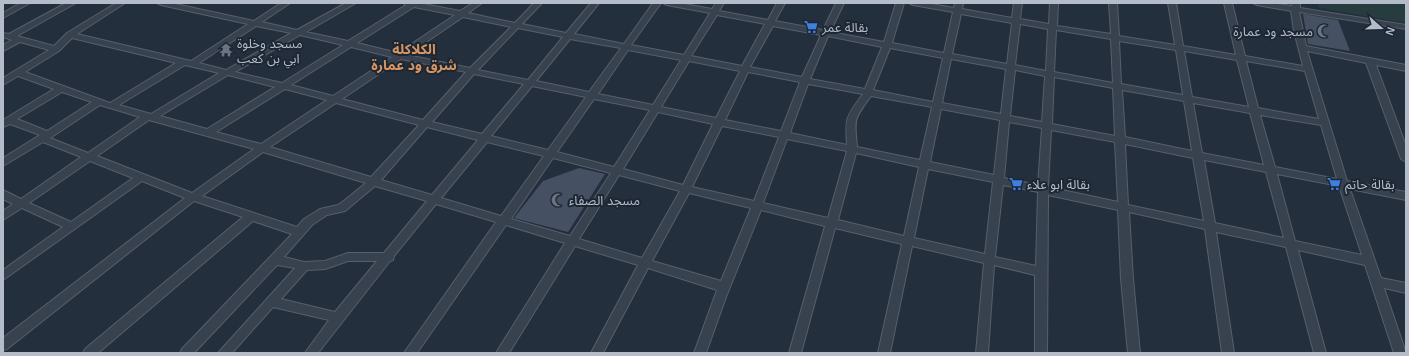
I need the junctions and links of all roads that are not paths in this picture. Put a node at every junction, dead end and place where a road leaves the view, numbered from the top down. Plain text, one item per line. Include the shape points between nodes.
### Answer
1 (26, 3) edge
2 (72, 3) edge
3 (121, 3) edge
4 (161, 3) edge
5 (286, 3) edge
6 (352, 3) edge
7 (412, 3) edge
8 (478, 3) edge
9 (538, 3) edge
10 (595, 3) edge
11 (657, 3) edge
12 (667, 3) edge
13 (781, 3) edge
14 (840, 3) edge
15 (900, 3) edge
16 (913, 3) edge
17 (1018, 3) edge
18 (1054, 3) edge
19 (1113, 3) edge
20 (1172, 3) edge
21 (1228, 3) edge
22 (1257, 3) edge
23 (1295, 6) edge
24 (718, 7) edge
25 (958, 7) edge
26 (461, 14) junction
27 (3, 16) edge
28 (1016, 21) junction
29 (771, 22) junction
30 (254, 24) junction
31 (517, 26) junction
32 (1051, 27) junction
33 (1406, 27) edge
34 (826, 33) junction
35 (298, 34) junction
36 (70, 35) junction
37 (7, 36) edge
38 (569, 36) junction
39 (1115, 37) junction
40 (19, 40) junction
41 (350, 43) junction
42 (887, 45) junction
43 (625, 47) junction
44 (1180, 47) junction
45 (1303, 48) junction
46 (3, 49) edge
47 (56, 49) junction
48 (948, 55) junction
49 (400, 56) junction
50 (1240, 57) junction
51 (686, 58) junction
52 (1370, 61) junction
53 (186, 64) junction
54 (1011, 67) junction
55 (1406, 68) edge
56 (745, 69) junction
57 (1309, 69) junction
58 (473, 70) junction
59 (18, 73) junction
60 (226, 73) junction
61 (1050, 74) junction
62 (3, 82) edge
63 (531, 82) junction
64 (806, 82) junction
65 (284, 86) junction
66 (1118, 86) junction
67 (60, 89) junction
68 (868, 93) junction
69 (592, 95) junction
70 (1188, 98) junction
71 (335, 100) junction
72 (100, 102) junction
73 (111, 106) junction
74 (936, 106) junction
75 (655, 107) junction
76 (1254, 109) junction
77 (150, 117) junction
78 (1005, 119) junction
79 (720, 121) junction
80 (6, 122) edge
81 (1324, 123) junction
82 (426, 124) junction
83 (1047, 127) junction
84 (208, 133) junction
85 (783, 136) junction
86 (44, 137) junction
87 (485, 138) junction
88 (1121, 140) junction
89 (262, 148) junction
90 (852, 150) junction
91 (551, 154) junction
92 (89, 156) junction
93 (1198, 156) junction
94 (1406, 160) edge
95 (3, 163) edge
96 (923, 164) junction
97 (1271, 170) junction
98 (617, 171) junction
99 (141, 176) junction
100 (999, 180) junction
101 (373, 182) junction
102 (1342, 184) junction
103 (686, 189) junction
104 (1043, 190) junction
105 (3, 194) edge
106 (1406, 196) edge
107 (193, 197) junction
108 (435, 201) junction
109 (20, 203) junction
110 (757, 206) junction
111 (1124, 207) junction
112 (3, 216) edge
113 (250, 216) junction
114 (505, 220) junction
115 (831, 223) junction
116 (71, 226) junction
117 (1210, 226) junction
118 (299, 232) junction
119 (572, 240) junction
120 (907, 241) junction
121 (1290, 244) junction
122 (389, 257) junction
123 (275, 260) junction
124 (990, 261) junction
125 (1368, 261) junction
126 (644, 264) junction
127 (304, 266) junction
128 (1040, 272) junction
129 (3, 276) edge
130 (1376, 282) junction
131 (724, 287) junction
132 (1406, 288) edge
133 (272, 302) junction
134 (338, 317) junction
135 (3, 345) edge
136 (89, 353) edge
137 (186, 353) edge
138 (224, 353) edge
139 (311, 353) edge
140 (410, 353) edge
141 (502, 353) edge
142 (597, 353) edge
143 (700, 353) edge
144 (794, 353) edge
145 (884, 353) edge
146 (982, 353) edge
147 (1041, 353) edge
148 (1134, 353) edge
149 (1228, 353) edge
150 (1320, 353) edge
151 (1400, 353) edge

1 - 27 street
2 - 37 street
3 - 36 street
4 - 30 street
5 - 30 street
6 - 35 street
7 - 26 street
7 - 41 street
8 - 26 street
9 - 31 street
10 - 38 street
11 - 43 street
12 - 24 street
13 - 29 street
14 - 34 street
15 - 42 street
16 - 25 street
17 - 28 street
18 - 32 street
19 - 39 street
20 - 44 street
21 - 50 street
22 - 23 street
23 - 33 street
23 - 45 street
24 - 29 street
24 - 51 street
25 - 28 street
25 - 48 street
26 - 31 street
26 - 49 street
28 - 32 street
28 - 54 street
29 - 34 street
29 - 56 street
30 - 35 street
30 - 53 street
31 - 38 street
31 - 58 street
32 - 39 street
32 - 61 street
34 - 42 street
34 - 64 street
35 - 41 street
35 - 60 street
36 - 47 street
36 - 53 street
37 - 40 street
38 - 43 street
38 - 63 street
39 - 44 street
39 - 66 street
40 - 46 street
40 - 47 street
41 - 49 street
41 - 65 street
42 - 48 street
42 - 68 street
43 - 51 street
43 - 69 street
44 - 50 street
44 - 70 street
45 - 52 street
45 - 57 street
47 - 59 street
48 - 54 street
48 - 74 street
49 - 58 street
49 - 71 street
50 - 57 street
50 - 76 street
51 - 56 street
51 - 75 street
52 - 55 street
52 - 94 street
53 - 60 street
53 - 73 street
54 - 61 street
54 - 78 street
56 - 64 street
56 - 79 street
57 - 81 street
58 - 63 street
58 - 82 street
59 - 62 street
59 - 67 street
60 - 65 street
60 - 77 street
61 - 66 street
61 - 83 street
63 - 69 street
63 - 87 street
64 - 68 street
64 - 85 street
65 - 71 street
65 - 84 street
66 - 70 street
66 - 88 street
67 - 72 street
67 - 80 street
68 - 74 street
68 - 90 street via 853,114 850,123
69 - 75 street
69 - 91 street
70 - 76 street
70 - 93 street
71 - 82 street
71 - 89 street
72 - 73 street
72 - 86 street
73 - 77 street
74 - 78 street
74 - 96 street
75 - 79 street
75 - 98 street
76 - 81 street
76 - 97 street
77 - 84 street
77 - 92 street
78 - 83 street
78 - 100 street
79 - 85 street
79 - 103 street
80 - 86 street
81 - 102 street
82 - 87 street
82 - 101 street
83 - 88 street
83 - 104 street
84 - 89 street
85 - 90 street
85 - 110 street
86 - 92 street
86 - 95 street
87 - 91 street
87 - 108 street
88 - 93 street
88 - 111 street
89 - 101 street
89 - 107 street
90 - 96 street
90 - 115 street
91 - 98 street
91 - 114 street
92 - 99 street
92 - 109 street
93 - 97 street
93 - 117 street
96 - 100 street
96 - 120 street
97 - 102 street
97 - 121 street
98 - 103 street
98 - 119 street
99 - 107 street
99 - 116 street
100 - 104 street
100 - 124 street
101 - 108 street
101 - 118 street via 349,203 318,215
102 - 106 street
102 - 125 street
103 - 110 street
103 - 126 street
104 - 111 street
104 - 128 street
105 - 109 street
107 - 113 street
107 - 135 street
108 - 114 street
108 - 122 street
109 - 112 street
109 - 116 street
110 - 115 street
110 - 131 street
111 - 117 street
111 - 148 street
113 - 118 street
113 - 136 street
114 - 119 street
114 - 140 street
115 - 120 street
115 - 144 street
116 - 129 street
117 - 121 street
117 - 149 street
118 - 123 street
119 - 126 street
119 - 141 street
120 - 124 street
120 - 145 street
121 - 125 street
121 - 150 street
122 - 127 street via 348,257 325,264
122 - 134 street
123 - 127 street
123 - 137 street
124 - 128 street
124 - 146 street
125 - 130 street
126 - 131 street
126 - 142 street
127 - 133 street
128 - 147 street
130 - 132 street
130 - 151 street
131 - 143 street
133 - 134 street
133 - 138 street
134 - 139 street

